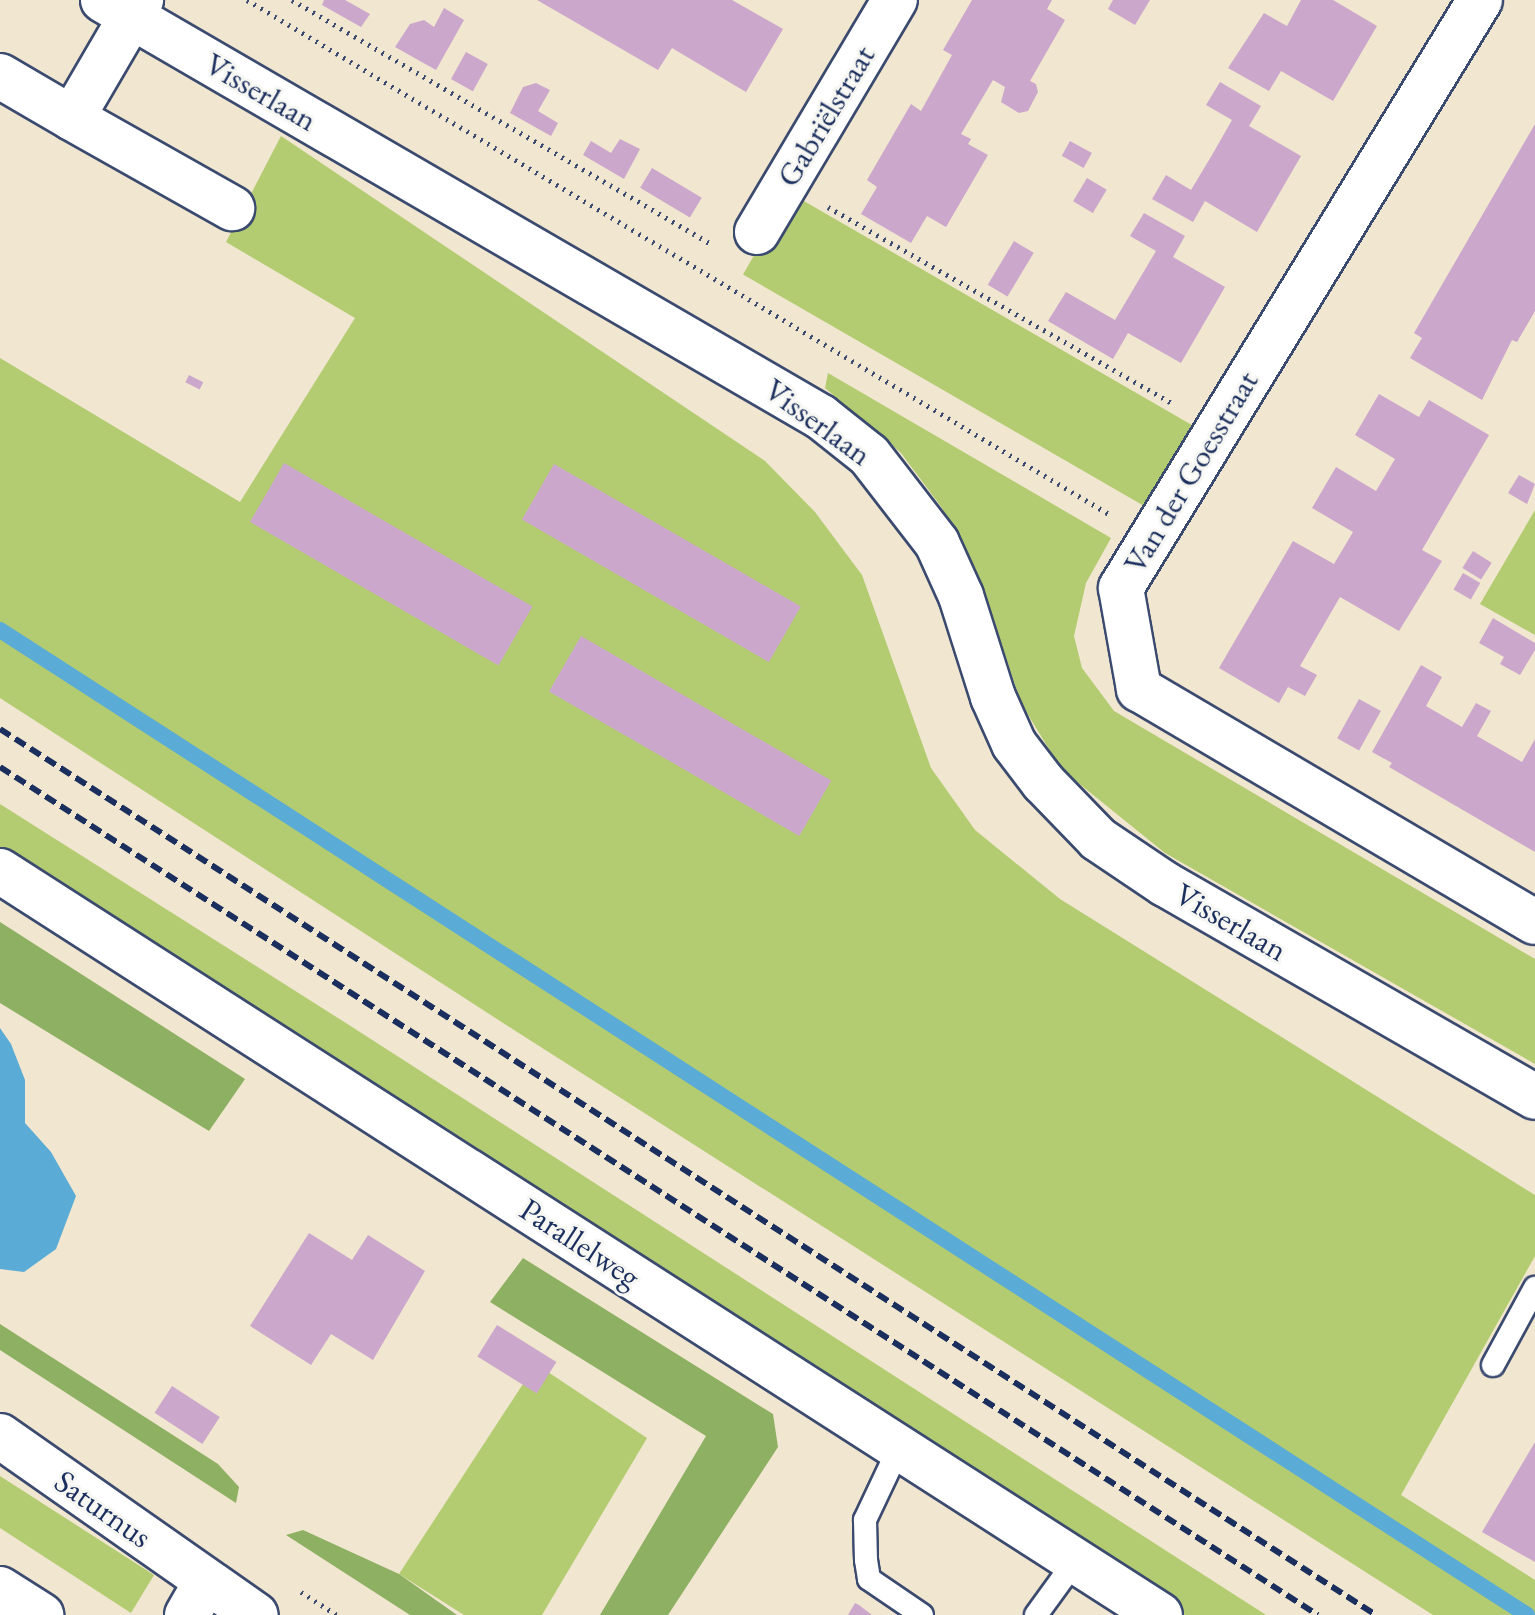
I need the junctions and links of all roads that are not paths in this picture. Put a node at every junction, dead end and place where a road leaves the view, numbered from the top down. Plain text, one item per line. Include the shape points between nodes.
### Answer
1 (895, 0) edge
2 (1480, 0) edge
3 (125, 6) edge
4 (0, 76) edge
5 (72, 118) junction
6 (232, 208) dead end
7 (757, 232) dead end
8 (0, 871) edge
9 (1535, 922) edge
10 (1535, 1097) edge
11 (1535, 1288) edge
12 (1493, 1365) dead end
13 (0, 1436) edge
14 (899, 1448) junction
15 (1076, 1560) junction
16 (0, 1589) edge
17 (196, 1599) edge
18 (41, 1615) edge
19 (256, 1615) edge
20 (922, 1615) edge
21 (1036, 1615) edge
22 (1160, 1615) edge

1 - 7 street, Gabriëlstraat
2 - 9 street, Van der Goesstraat via 1121,588 1139,689
3 - 5 street
3 - 10 street, Visserlaan via 821,417 869,455 937,543 1014,744 1098,839 1165,884
4 - 5 street
5 - 6 street
8 - 14 street, Parallelweg
11 - 12 lane
13 - 17 street, Saturnus
14 - 15 street, Parallelweg
14 - 20 lane via 865,1520 866,1560 869,1579
15 - 21 lane
15 - 22 street, Parallelweg
16 - 18 street
17 - 19 street, Saturnus

